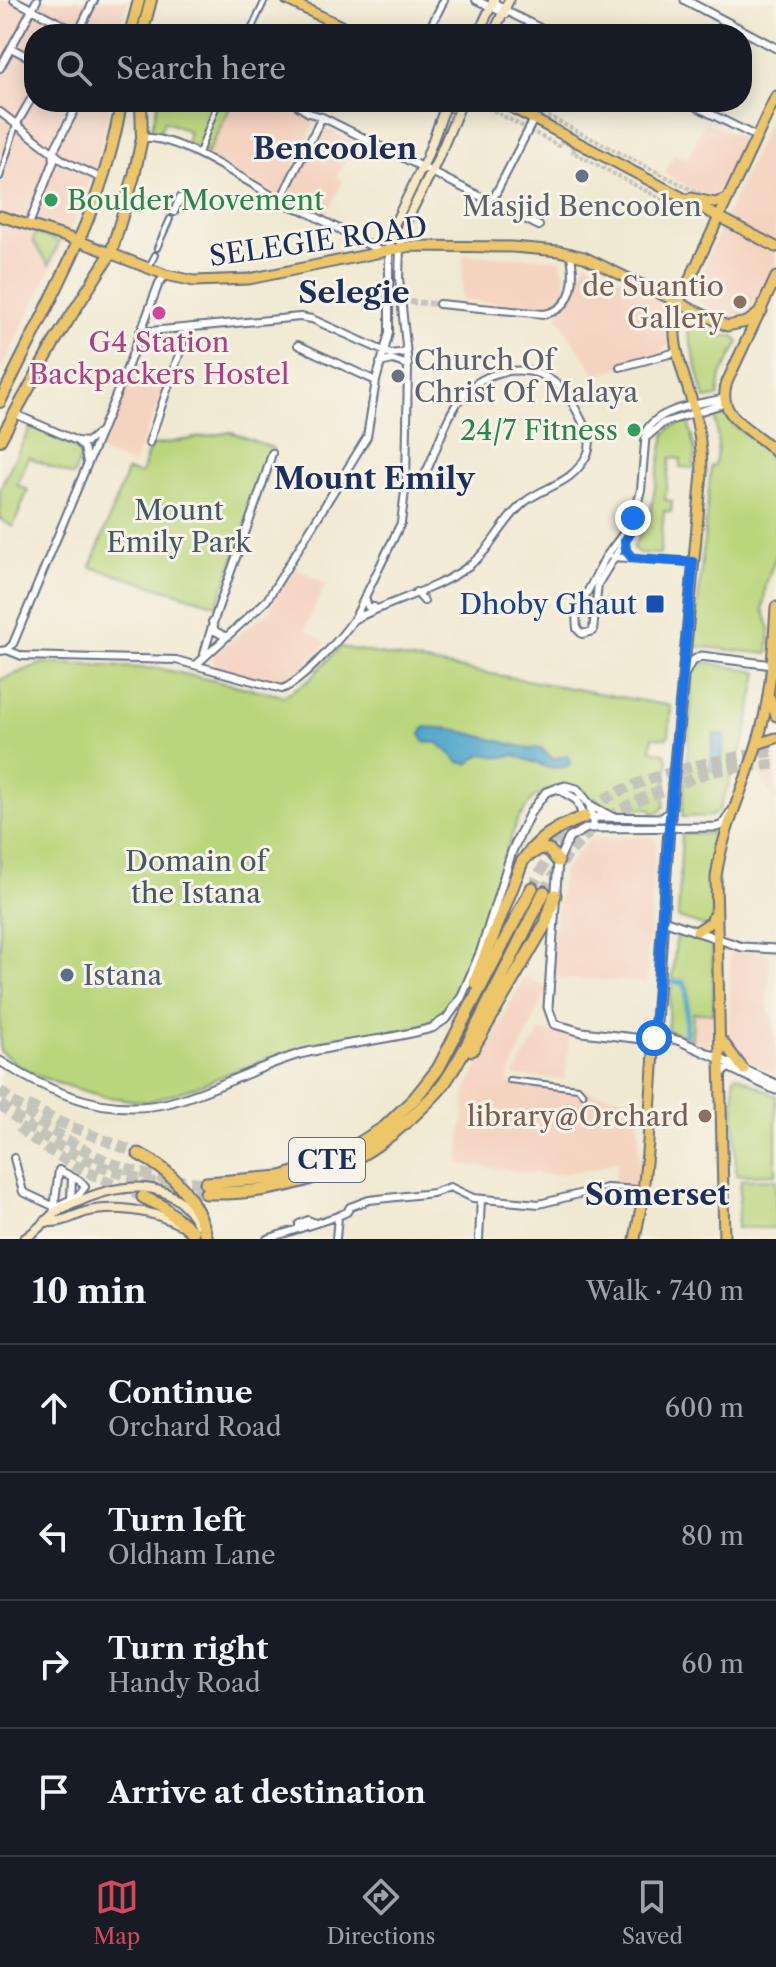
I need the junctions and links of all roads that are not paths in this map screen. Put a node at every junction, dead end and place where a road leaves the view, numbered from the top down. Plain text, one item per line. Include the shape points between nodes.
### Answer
1 (14, 0) edge
2 (37, 0) edge
3 (94, 0) edge
4 (151, 0) edge
5 (265, 0) edge
6 (287, 0) edge
7 (444, 0) edge
8 (476, 0) edge
9 (685, 0) edge
10 (492, 2) edge
11 (139, 4) edge
12 (505, 7) edge
13 (33, 9) junction
14 (25, 24) edge
15 (62, 24) edge
16 (84, 24) edge
17 (133, 24) edge
18 (145, 24) edge
19 (254, 24) edge
20 (337, 24) edge
21 (432, 24) edge
22 (482, 24) edge
23 (532, 24) edge
24 (734, 24) edge
25 (24, 25) edge
26 (752, 35) edge
27 (11, 48) junction
28 (776, 48) edge
29 (24, 55) edge
30 (0, 68) edge
31 (776, 96) edge
32 (24, 111) edge
33 (0, 112) edge
34 (74, 112) edge
35 (119, 112) edge
36 (141, 112) edge
37 (214, 112) edge
38 (313, 112) edge
39 (443, 112) edge
40 (458, 112) edge
41 (520, 112) edge
42 (707, 112) edge
43 (322, 117) junction
44 (534, 119) junction
45 (16, 125) junction
46 (757, 137) junction
47 (142, 138) junction
48 (53, 155) junction
49 (198, 155) junction
50 (422, 167) junction
51 (432, 172) junction
52 (0, 177) edge
53 (103, 179) junction
54 (180, 198) dead end
55 (684, 198) junction
56 (727, 199) junction
57 (280, 201) junction
58 (492, 201) junction
59 (172, 215) joint
60 (0, 216) edge
61 (719, 216) junction
62 (30, 223) junction
63 (539, 226) dead end
64 (79, 241) junction
65 (400, 247) junction
66 (776, 247) edge
67 (157, 248) dead end
68 (384, 250) junction
69 (570, 252) junction
70 (111, 253) junction
71 (155, 255) dead end
72 (584, 257) junction
73 (149, 268) junction
74 (574, 268) junction
75 (166, 275) junction
76 (776, 277) edge
77 (401, 302) junction
78 (410, 302) tunnel mouth
79 (679, 302) junction
80 (439, 304) tunnel mouth
81 (762, 311) junction
82 (188, 328) junction
83 (140, 332) junction
84 (298, 345) dead end
85 (384, 350) junction
86 (407, 352) junction
87 (677, 352) junction
88 (380, 363) junction
89 (408, 365) junction
90 (620, 367) dead end
91 (376, 381) junction
92 (1, 396) edge
93 (726, 401) junction
94 (694, 409) junction
95 (15, 414) junction
96 (100, 431) junction
97 (0, 440) edge
98 (77, 441) junction
99 (149, 443) dead end
100 (272, 453) dead end
101 (776, 453) edge
102 (87, 463) junction
103 (406, 471) junction
104 (425, 474) junction
105 (406, 483) junction
106 (633, 520) junction
107 (625, 541) junction
108 (610, 558) junction
109 (632, 558) junction
110 (693, 562) junction
111 (416, 592) junction
112 (366, 594) junction
113 (424, 601) dead end
114 (379, 607) junction
115 (776, 607) edge
116 (355, 619) junction
117 (212, 622) junction
118 (226, 637) junction
119 (3, 650) edge
120 (203, 657) junction
121 (197, 664) junction
122 (774, 665) edge
123 (683, 675) junction
124 (769, 695) junction
125 (776, 716) edge
126 (776, 738) edge
127 (757, 744) junction
128 (557, 788) junction
129 (590, 805) junction
130 (734, 809) junction
131 (671, 811) junction
132 (613, 817) junction
133 (589, 822) junction
134 (669, 828) junction
135 (558, 861) junction
136 (522, 862) junction
137 (544, 892) junction
138 (718, 907) junction
139 (663, 920) junction
140 (697, 931) junction
141 (719, 938) junction
142 (776, 947) edge
143 (473, 998) junction
144 (654, 1038) junction
145 (721, 1039) junction
146 (721, 1058) junction
147 (0, 1061) edge
148 (744, 1070) junction
149 (721, 1074) junction
150 (509, 1080) dead end
151 (776, 1087) edge
152 (583, 1094) dead end
153 (139, 1154) tunnel mouth
154 (14, 1158) dead end
155 (72, 1178) junction
156 (639, 1189) dead end
157 (583, 1193) joint
158 (143, 1197) tunnel mouth
159 (71, 1199) junction
160 (481, 1199) junction
161 (53, 1216) junction
162 (338, 1216) junction
163 (196, 1236) edge
164 (24, 1239) edge
165 (206, 1239) edge
166 (267, 1239) edge
167 (336, 1239) edge
168 (479, 1239) edge
169 (635, 1239) edge
170 (724, 1239) edge

1 - 13 street
2 - 13 street
3 - 16 street
4 - 18 highway
5 - 19 street
6 - 20 main road
7 - 21 street
8 - 10 street
9 - 24 street
10 - 12 street
10 - 22 main road
11 - 17 highway
12 - 23 street
13 - 14 street
13 - 15 street
25 - 27 street
26 - 28 street
27 - 29 street
27 - 30 street
31 - 46 main road
32 - 45 street
33 - 45 street
34 - 48 street
35 - 53 highway
36 - 47 highway
37 - 49 street
38 - 43 street
39 - 50 main road
40 - 51 main road
41 - 44 main road
42 - 46 street
43 - 50 street
43 - 57 street
44 - 55 main road
44 - 58 street
45 - 48 street
45 - 52 street
46 - 56 main road
47 - 49 street via 160,138
47 - 70 highway
48 - 53 street
48 - 62 street
49 - 57 street
50 - 51 street
50 - 68 main road
51 - 58 street
51 - 65 main road via 407,220
53 - 64 highway
54 - 59 street
55 - 56 main road via 715,203
55 - 61 main road
56 - 61 main road
57 - 68 street
58 - 63 street
59 - 67 street
60 - 62 main road, SELEGIE ROAD
61 - 66 main road
61 - 79 main road
62 - 64 main road, SELEGIE ROAD
64 - 70 main road, SELEGIE ROAD
64 - 92 highway
65 - 68 main road, SELEGIE ROAD
65 - 69 main road, SELEGIE ROAD
65 - 77 street
68 - 75 main road, SELEGIE ROAD via 227,282
68 - 85 street via 390,319
69 - 72 main road, SELEGIE ROAD
69 - 74 street
70 - 73 main road, SELEGIE ROAD
70 - 95 highway
71 - 73 street
72 - 74 street
72 - 79 main road, SELEGIE ROAD
73 - 75 main road, SELEGIE ROAD
74 - 80 street via 565,302 551,312
75 - 83 street
76 - 81 main road
77 - 78 street
77 - 86 street
79 - 81 main road, SELEGIE ROAD via 727,326 747,322
79 - 87 main road
81 - 93 main road via 727,382
82 - 83 street
82 - 85 street via 306,318
82 - 99 street
83 - 96 street
84 - 91 street
85 - 86 street via 395,355
85 - 88 street
86 - 89 street
87 - 90 street
87 - 94 main road
88 - 89 street
88 - 91 street
89 - 103 street
91 - 118 street via 362,447 267,600
93 - 94 street
93 - 101 main road via 736,421
94 - 106 street via 648,436
94 - 110 main road via 702,457
95 - 97 highway
95 - 98 street
96 - 98 street via 87,442
96 - 102 street
98 - 102 street
100 - 117 street
102 - 119 street via 13,644
103 - 104 street
103 - 105 street
104 - 105 street
104 - 111 street via 461,399 484,378 506,371 543,376 558,385 588,432 585,459 566,480 518,508 474,563
105 - 112 street via 401,523
106 - 107 street
106 - 108 street
107 - 108 street
107 - 109 street
108 - 108 street via 576,614 582,634 591,634 594,628 598,584
108 - 109 street
109 - 110 street
110 - 123 main road
111 - 113 street
111 - 114 street
112 - 114 street via 368,607
112 - 116 street
114 - 116 street
115 - 122 main road
116 - 121 street via 301,679 282,689
117 - 118 street
117 - 120 street
118 - 120 street
119 - 121 street via 22,656
120 - 121 street
122 - 123 street via 701,656
122 - 124 main road
123 - 131 main road
124 - 125 main road
124 - 127 main road
126 - 127 main road
127 - 130 main road
128 - 129 street via 577,789
128 - 133 street via 577,800
128 - 147 street via 541,796 530,813 461,998 453,1013 432,1028 299,1055 151,1105 69,1097
129 - 132 street
129 - 133 street
130 - 134 street via 717,827
130 - 138 main road via 718,867
131 - 132 street via 663,818
131 - 134 main road
132 - 133 street
133 - 134 street
133 - 135 street via 569,838
133 - 136 highway via 553,830
134 - 139 main road
135 - 136 highway via 540,848
135 - 137 street
136 - 143 highway
137 - 143 highway, CTE
137 - 143 highway, CTE via 444,1084 392,1136 340,1167 282,1188 206,1188 310,1168 385,1127 438,1069
137 - 144 street via 551,1021 589,1034
138 - 140 main road via 711,922
138 - 141 main road
139 - 140 street
139 - 144 main road
140 - 141 street
141 - 142 street via 742,947
141 - 145 main road
144 - 146 street via 680,1041
144 - 169 main road
145 - 146 main road
145 - 148 main road
146 - 148 street
146 - 149 main road
148 - 151 street
149 - 151 street via 728,1067
149 - 170 main road
150 - 152 street via 578,1088
153 - 165 highway via 176,1180 199,1215
154 - 161 street via 23,1192
155 - 159 street
155 - 159 street via 85,1187
155 - 161 street via 59,1170
156 - 157 street via 607,1187
157 - 160 street via 539,1204
158 - 163 highway via 162,1206
159 - 161 street
160 - 162 street via 450,1187 369,1200
160 - 168 street
161 - 163 main road via 97,1210 152,1213
161 - 164 main road
161 - 165 main road via 105,1190 146,1187 189,1211
162 - 166 street
162 - 167 street

